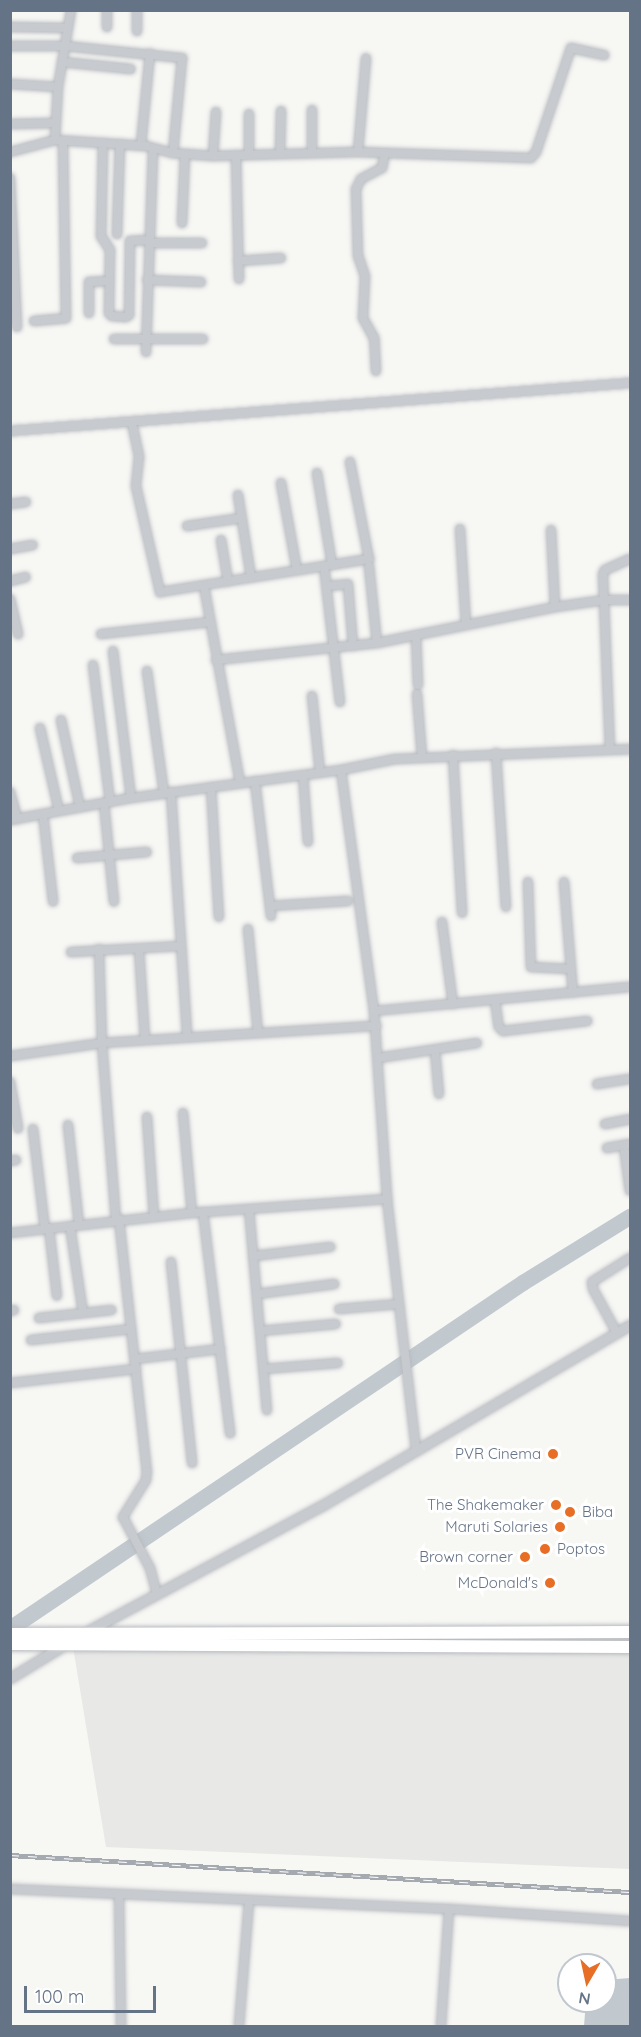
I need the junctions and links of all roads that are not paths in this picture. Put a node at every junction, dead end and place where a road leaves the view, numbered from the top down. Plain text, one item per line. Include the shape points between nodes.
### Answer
1 (71, 10) edge
2 (107, 10) edge
3 (137, 10) edge
4 (10, 27) edge
5 (107, 27) dead end
6 (67, 28) junction
7 (137, 31) dead end
8 (10, 46) edge
9 (65, 46) junction
10 (150, 54) junction
11 (604, 55) dead end
12 (366, 58) dead end
13 (62, 62) junction
14 (131, 69) dead end
15 (10, 84) edge
16 (58, 87) junction
17 (312, 110) dead end
18 (281, 111) dead end
19 (216, 112) dead end
20 (249, 114) dead end
21 (56, 123) junction
22 (12, 124) dead end
23 (59, 140) junction
24 (103, 143) junction
25 (120, 144) junction
26 (141, 145) junction
27 (153, 148) junction
28 (10, 152) edge
29 (358, 152) junction
30 (173, 153) junction
31 (280, 153) junction
32 (312, 153) junction
33 (385, 153) junction
34 (249, 154) junction
35 (185, 155) junction
36 (236, 155) junction
37 (213, 156) junction
38 (10, 178) edge
39 (182, 224) dead end
40 (117, 234) dead end
41 (149, 241) junction
42 (202, 243) dead end
43 (281, 258) dead end
44 (238, 261) junction
45 (239, 279) dead end
46 (147, 280) junction
47 (108, 281) junction
48 (201, 282) dead end
49 (89, 313) dead end
50 (34, 321) dead end
51 (17, 327) dead end
52 (114, 339) dead end
53 (203, 339) dead end
54 (146, 341) junction
55 (146, 352) dead end
56 (376, 371) dead end
57 (630, 383) edge
58 (132, 423) junction
59 (10, 431) edge
60 (350, 462) dead end
61 (317, 474) dead end
62 (281, 483) dead end
63 (237, 495) dead end
64 (26, 502) dead end
65 (10, 504) edge
66 (241, 518) junction
67 (187, 526) dead end
68 (460, 529) dead end
69 (551, 530) dead end
70 (221, 540) dead end
71 (33, 545) dead end
72 (10, 549) edge
73 (630, 559) edge
74 (328, 566) junction
75 (369, 566) dead end
76 (297, 570) junction
77 (26, 577) dead end
78 (251, 577) junction
79 (10, 581) edge
80 (228, 581) junction
81 (204, 586) junction
82 (327, 586) junction
83 (10, 599) edge
84 (605, 600) junction
85 (630, 600) edge
86 (555, 607) junction
87 (210, 622) junction
88 (466, 624) junction
89 (18, 634) dead end
90 (101, 634) dead end
91 (416, 635) junction
92 (377, 643) junction
93 (353, 646) junction
94 (333, 649) junction
95 (113, 651) dead end
96 (216, 660) junction
97 (93, 665) dead end
98 (147, 671) dead end
99 (418, 685) dead end
100 (417, 694) dead end
101 (312, 696) dead end
102 (340, 702) dead end
103 (61, 720) dead end
104 (40, 728) dead end
105 (630, 749) edge
106 (610, 750) junction
107 (496, 753) junction
108 (453, 754) junction
109 (422, 757) junction
110 (341, 770) junction
111 (320, 772) junction
112 (303, 775) junction
113 (255, 781) junction
114 (240, 783) junction
115 (211, 787) junction
116 (10, 792) edge
117 (168, 793) junction
118 (131, 798) junction
119 (107, 802) junction
120 (80, 807) junction
121 (59, 811) junction
122 (43, 814) junction
123 (14, 819) edge
124 (308, 842) dead end
125 (147, 852) dead end
126 (111, 855) junction
127 (77, 858) dead end
128 (528, 882) dead end
129 (564, 882) dead end
130 (52, 901) dead end
131 (114, 901) dead end
132 (348, 901) dead end
133 (270, 906) junction
134 (506, 908) dead end
135 (462, 913) dead end
136 (271, 916) dead end
137 (219, 917) dead end
138 (442, 922) dead end
139 (248, 929) dead end
140 (181, 946) junction
141 (99, 949) junction
142 (140, 949) junction
143 (72, 952) dead end
144 (571, 969) junction
145 (630, 987) edge
146 (573, 993) junction
147 (495, 1000) junction
148 (453, 1004) junction
149 (374, 1011) junction
150 (587, 1021) dead end
151 (376, 1026) junction
152 (258, 1032) junction
153 (187, 1036) junction
154 (145, 1040) junction
155 (102, 1043) junction
156 (477, 1043) dead end
157 (435, 1050) junction
158 (10, 1056) edge
159 (378, 1058) junction
160 (630, 1079) edge
161 (10, 1082) edge
162 (597, 1084) dead end
163 (439, 1094) dead end
164 (183, 1113) dead end
165 (147, 1117) dead end
166 (630, 1119) edge
167 (605, 1124) dead end
168 (68, 1125) dead end
169 (18, 1128) dead end
170 (33, 1129) dead end
171 (627, 1145) edge
172 (607, 1148) dead end
173 (630, 1191) edge
174 (387, 1199) junction
175 (249, 1209) junction
176 (203, 1212) junction
177 (192, 1213) junction
178 (154, 1216) junction
179 (117, 1219) junction
180 (79, 1224) junction
181 (70, 1226) junction
182 (47, 1229) junction
183 (10, 1233) edge
184 (330, 1247) dead end
185 (253, 1256) junction
186 (630, 1258) edge
187 (171, 1262) dead end
188 (334, 1284) dead end
189 (257, 1294) junction
190 (57, 1296) dead end
191 (399, 1304) junction
192 (339, 1309) dead end
193 (111, 1310) dead end
194 (82, 1313) junction
195 (39, 1318) dead end
196 (336, 1324) dead end
197 (630, 1325) edge
198 (131, 1329) junction
199 (260, 1331) junction
200 (617, 1333) junction
201 (31, 1340) dead end
202 (220, 1348) junction
203 (181, 1353) junction
204 (135, 1359) junction
205 (338, 1363) dead end
206 (136, 1369) junction
207 (264, 1370) junction
208 (10, 1383) edge
209 (267, 1410) dead end
210 (230, 1433) dead end
211 (416, 1450) junction
212 (192, 1463) dead end
213 (157, 1594) junction
214 (630, 1632) edge
215 (572, 1633) junction
216 (10, 1634) edge
217 (79, 1635) junction
218 (10, 1644) edge
219 (65, 1644) junction
220 (572, 1647) junction
221 (630, 1647) edge
222 (10, 1678) edge
223 (10, 1889) edge
224 (119, 1895) junction
225 (249, 1902) junction
226 (449, 1909) junction
227 (630, 1921) edge
228 (122, 2026) edge
229 (239, 2026) edge
230 (441, 2026) edge

1 - 6 street
2 - 5 street
3 - 7 street
4 - 6 street
6 - 9 street
8 - 9 street
9 - 10 street
9 - 13 street
10 - 26 street
10 - 30 street via 179,56 183,61
11 - 33 street via 571,48 531,158
12 - 29 street
13 - 14 street
13 - 16 street
15 - 16 street
16 - 21 street
17 - 32 street
18 - 31 street
19 - 37 street
20 - 34 street
21 - 22 street
21 - 23 street
23 - 24 street
23 - 28 street
23 - 50 street via 66,318
24 - 25 street
24 - 47 street via 101,236 110,250
25 - 26 street
25 - 40 street
26 - 27 street
27 - 30 street
27 - 41 street
29 - 32 street
29 - 33 street
30 - 35 street
31 - 32 street
31 - 34 street
33 - 56 street via 382,168 361,179 356,189 359,261 365,276 363,318 374,338
34 - 36 street
35 - 37 street
35 - 39 street
36 - 37 street
36 - 44 street
38 - 51 street
41 - 42 street
41 - 46 street
41 - 47 street via 129,243 128,317 109,315
43 - 44 street
44 - 45 street
46 - 48 street
46 - 54 street
47 - 49 street via 89,282
52 - 54 street
53 - 54 street
54 - 55 street
57 - 58 street
58 - 59 street
58 - 81 street via 139,457 136,486 160,592
60 - 74 street via 369,559
61 - 74 street
62 - 76 street
63 - 66 street
64 - 65 street
66 - 67 street
66 - 78 street
68 - 88 street
69 - 86 street
70 - 80 street
71 - 72 street
73 - 84 street via 605,570
74 - 76 street
74 - 82 street
75 - 92 street
76 - 78 street
77 - 79 street
78 - 80 street
80 - 81 street
81 - 87 street
82 - 93 street via 348,584
82 - 94 street
83 - 89 street
84 - 85 street
84 - 86 street
84 - 106 street
86 - 88 street
87 - 90 street
87 - 96 street
88 - 91 street
91 - 92 street
91 - 99 street
92 - 93 street
93 - 94 street
94 - 96 street
94 - 102 street
95 - 118 street
96 - 114 street
97 - 119 street
98 - 117 street
100 - 109 street
101 - 111 street
103 - 120 street
104 - 121 street
105 - 106 street
106 - 107 street
107 - 108 street
107 - 134 street
108 - 109 street
108 - 135 street
109 - 110 street
110 - 111 street
110 - 149 street
111 - 112 street
112 - 113 street
112 - 124 street
113 - 114 street
113 - 133 street
114 - 115 street
115 - 117 street
115 - 137 street
116 - 123 street
117 - 118 street
117 - 140 street
118 - 119 street
119 - 120 street
119 - 126 street
120 - 121 street
121 - 122 street
122 - 123 street
122 - 130 street
125 - 126 street
126 - 127 street
126 - 131 street
128 - 144 street via 531,967
129 - 144 street
132 - 133 street
133 - 136 street
138 - 148 street
139 - 152 street
140 - 142 street
140 - 153 street
141 - 142 street
141 - 143 street
141 - 155 street
142 - 154 street
144 - 146 street
145 - 146 street
146 - 147 street
147 - 148 street
147 - 150 street via 503,1031
148 - 149 street
149 - 151 street
151 - 152 street
151 - 159 street
152 - 153 street
153 - 154 street
154 - 155 street
155 - 158 street
155 - 179 street
156 - 157 street
157 - 159 street
157 - 163 street
159 - 174 street
160 - 162 street
161 - 169 street
164 - 177 street
165 - 178 street
166 - 167 street
168 - 180 street
170 - 182 street
171 - 172 street
171 - 173 street
174 - 175 street
174 - 191 street
175 - 176 street
175 - 185 street
176 - 177 street
176 - 202 street
177 - 178 street
178 - 179 street
179 - 180 street
179 - 198 street
180 - 181 street
181 - 182 street
181 - 194 street
182 - 183 street
182 - 190 street
184 - 185 street
185 - 189 street
186 - 200 street via 592,1282 592,1289
187 - 203 street
188 - 189 street
189 - 199 street
191 - 192 street
191 - 211 street
193 - 194 street
194 - 195 street
196 - 199 street
197 - 200 street
198 - 201 street
198 - 204 street
199 - 207 street
200 - 211 street
202 - 203 street
202 - 210 street
203 - 204 street
203 - 212 street
204 - 206 street
205 - 207 street
206 - 208 street
206 - 213 street via 147,1471 142,1487 125,1512 124,1523 140,1546
207 - 209 street
211 - 213 street
213 - 217 street
214 - 215 main road
215 - 217 main road
215 - 220 main road
216 - 217 main road
217 - 219 street
218 - 219 main road
219 - 220 main road
219 - 222 street
220 - 221 main road
223 - 224 street
224 - 225 street
224 - 228 street
225 - 226 street
225 - 229 street
226 - 227 street
226 - 230 street

